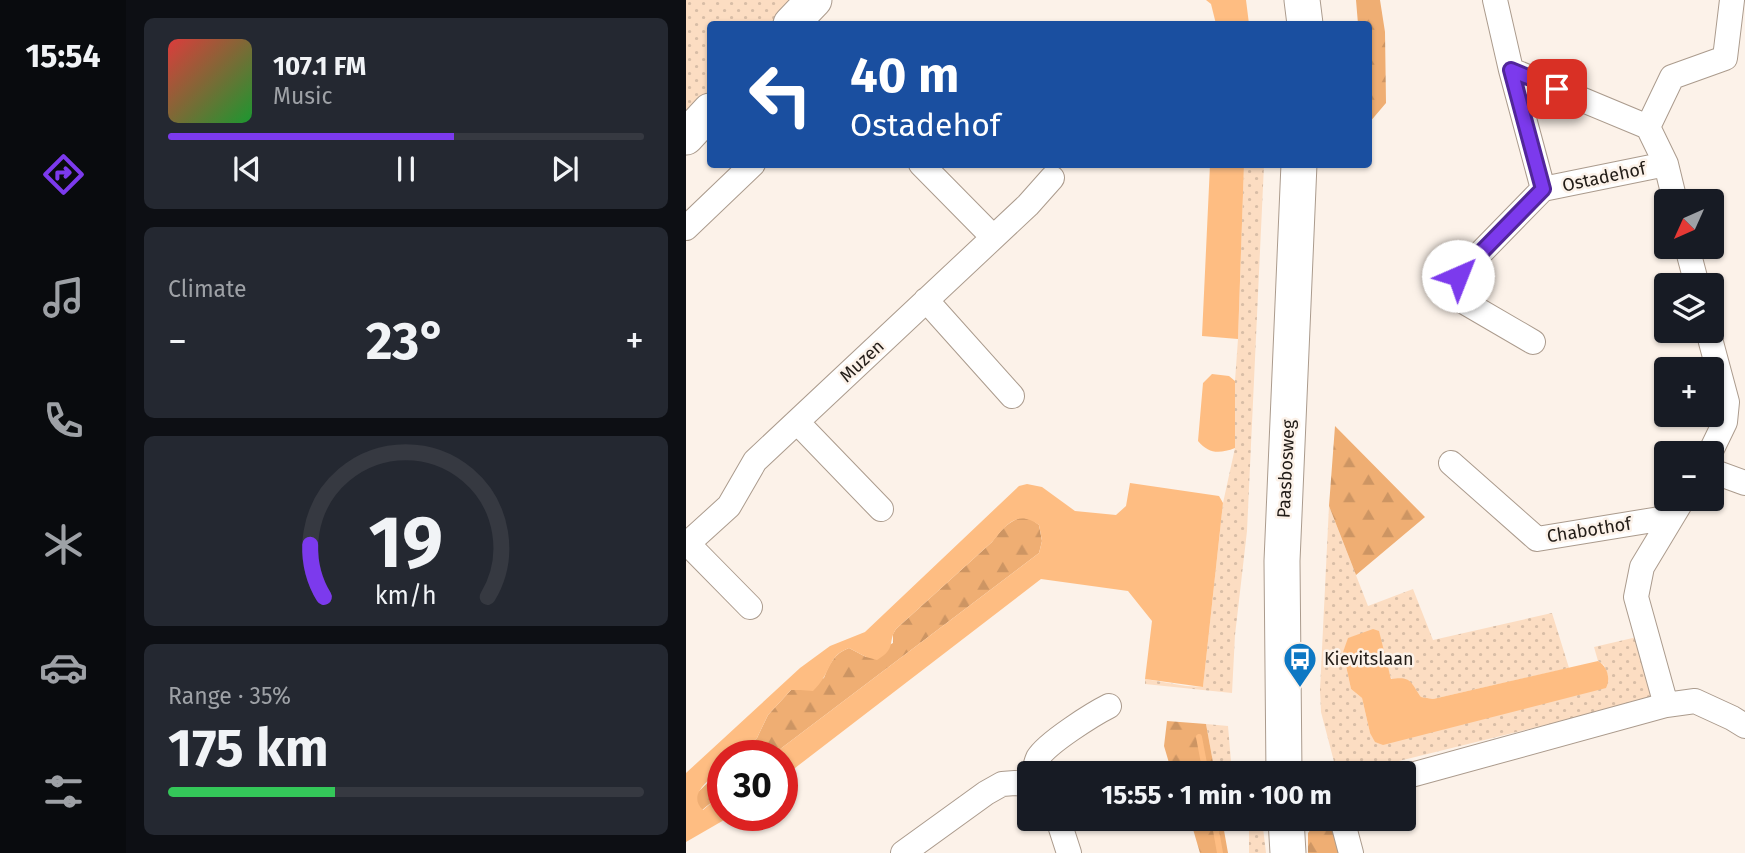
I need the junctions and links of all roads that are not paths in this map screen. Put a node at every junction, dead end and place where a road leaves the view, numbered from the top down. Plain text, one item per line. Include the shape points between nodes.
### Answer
1 (814, 0) edge
2 (1302, 0) edge
3 (1495, 0) edge
4 (1732, 0) edge
5 (794, 21) edge
6 (1305, 21) edge
7 (1511, 70) junction
8 (707, 114) edge
9 (1648, 127) junction
10 (686, 137) edge
11 (1665, 164) junction
12 (749, 168) edge
13 (925, 168) edge
14 (1299, 168) edge
15 (1052, 178) dead end
16 (1543, 189) junction
17 (1672, 189) edge
18 (686, 228) edge
19 (993, 237) junction
20 (926, 300) junction
21 (1533, 342) dead end
22 (1712, 343) edge
23 (1012, 396) dead end
24 (797, 422) junction
25 (1716, 441) edge
26 (1451, 463) dead end
27 (1724, 475) edge
28 (1745, 483) edge
29 (881, 509) dead end
30 (1664, 511) edge
31 (1676, 511) edge
32 (687, 545) edge
33 (750, 607) dead end
34 (1666, 705) junction
35 (1109, 706) dead end
36 (1745, 726) edge
37 (1037, 761) edge
38 (1283, 761) edge
39 (1416, 774) edge
40 (1017, 783) edge
41 (1062, 831) edge
42 (1287, 831) edge
43 (1345, 831) edge
44 (903, 853) edge
45 (1069, 853) edge
46 (1288, 853) edge
47 (1351, 853) edge

1 - 5 street
2 - 6 street
3 - 7 street, Ostadehof
4 - 9 street via 1726,58 1672,78
7 - 9 street
7 - 16 street, Ostadehof
8 - 10 street
9 - 11 street
11 - 16 street, Ostadehof
11 - 17 street
12 - 18 street
13 - 19 street
14 - 38 street, Paasbosweg via 1282,561
15 - 19 street, Muzen
16 - 21 street, Ostadehof via 1458,276 1454,296
19 - 20 street, Muzen
20 - 23 street
20 - 24 street, Muzen
22 - 25 street via 1727,402 1725,422
24 - 29 street
24 - 32 street, Muzen via 755,461 729,506
26 - 30 street, Chabothof via 1537,539
27 - 28 street
31 - 34 street via 1642,568 1636,597
32 - 33 street, Muzen
34 - 36 street via 1695,701
34 - 39 street
35 - 37 street via 1059,738
40 - 44 street via 1002,784 986,793
41 - 45 street
42 - 46 street
43 - 47 street

